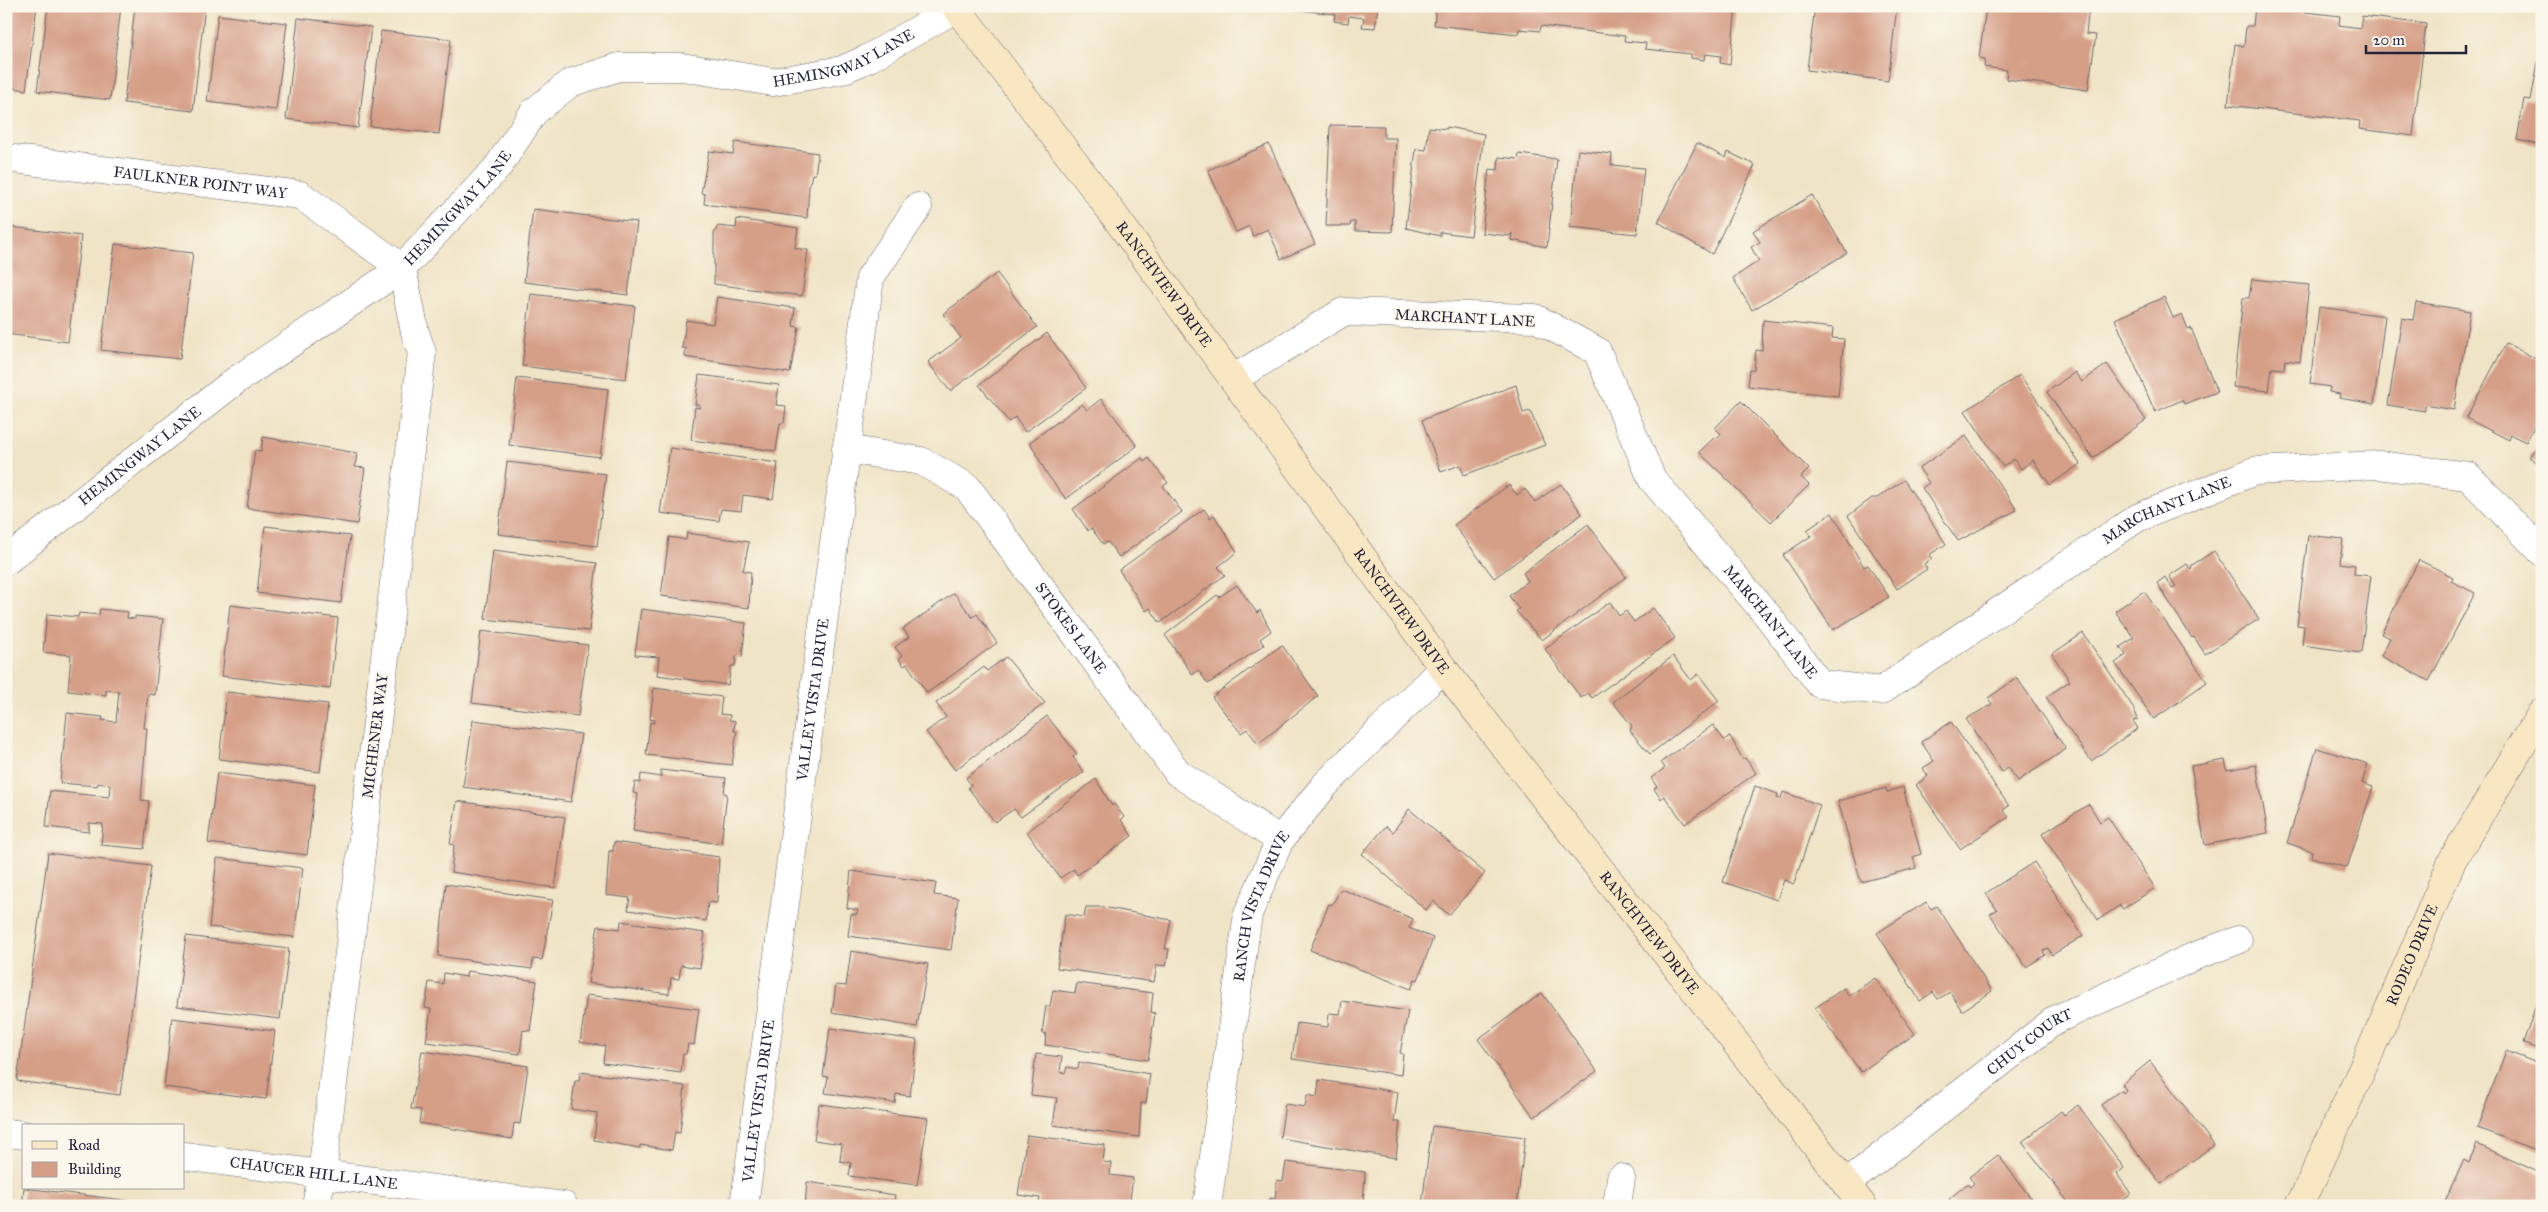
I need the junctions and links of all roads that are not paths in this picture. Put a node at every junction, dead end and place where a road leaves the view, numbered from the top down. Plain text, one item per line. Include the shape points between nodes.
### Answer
1 (956, 7) edge
2 (6, 158) edge
3 (918, 207) dead end
4 (402, 268) junction
5 (1233, 379) junction
6 (846, 449) junction
7 (2542, 552) edge
8 (6, 561) edge
9 (1443, 668) junction
10 (2542, 712) edge
11 (1280, 840) junction
12 (2238, 940) dead end
13 (6, 1133) edge
14 (22, 1135) edge
15 (185, 1156) edge
16 (322, 1174) junction
17 (1621, 1178) dead end
18 (1846, 1183) junction
19 (316, 1206) edge
20 (564, 1206) edge
21 (744, 1206) edge
22 (1207, 1206) edge
23 (1617, 1206) edge
24 (1863, 1206) edge
25 (2298, 1206) edge

1 - 4 street, HEMINGWAY LANE via 869,58 842,70 773,82 682,67 619,67 570,83 534,112 497,168
1 - 5 street, RANCHVIEW DRIVE via 1100,196
2 - 4 street, FAULKNER POINT WAY via 300,194
3 - 6 street, VALLEY VISTA DRIVE via 870,278
4 - 8 street, HEMINGWAY LANE via 235,381
4 - 16 street, MICHENER WAY via 422,353
5 - 7 street, MARCHANT LANE via 1343,312 1535,318 1543,322 1597,351 1652,479 1768,616 1820,684 1881,691 2137,518 2255,471 2378,465 2468,476
5 - 9 street, RANCHVIEW DRIVE
6 - 11 street, STOKES LANE via 921,461 967,487 1178,773
6 - 21 street, VALLEY VISTA DRIVE
9 - 11 street, RANCH VISTA DRIVE via 1325,786
9 - 18 street, RANCHVIEW DRIVE
10 - 25 street, RODEO DRIVE via 2453,859 2382,1025
11 - 22 street, RANCH VISTA DRIVE via 1248,914
12 - 18 street, CHUY COURT via 2195,956 2055,1020
13 - 14 street
15 - 16 street, CHAUCER HILL LANE
16 - 19 street, MICHENER WAY
16 - 20 street, CHAUCER HILL LANE
17 - 23 street
18 - 24 street, RANCHVIEW DRIVE

